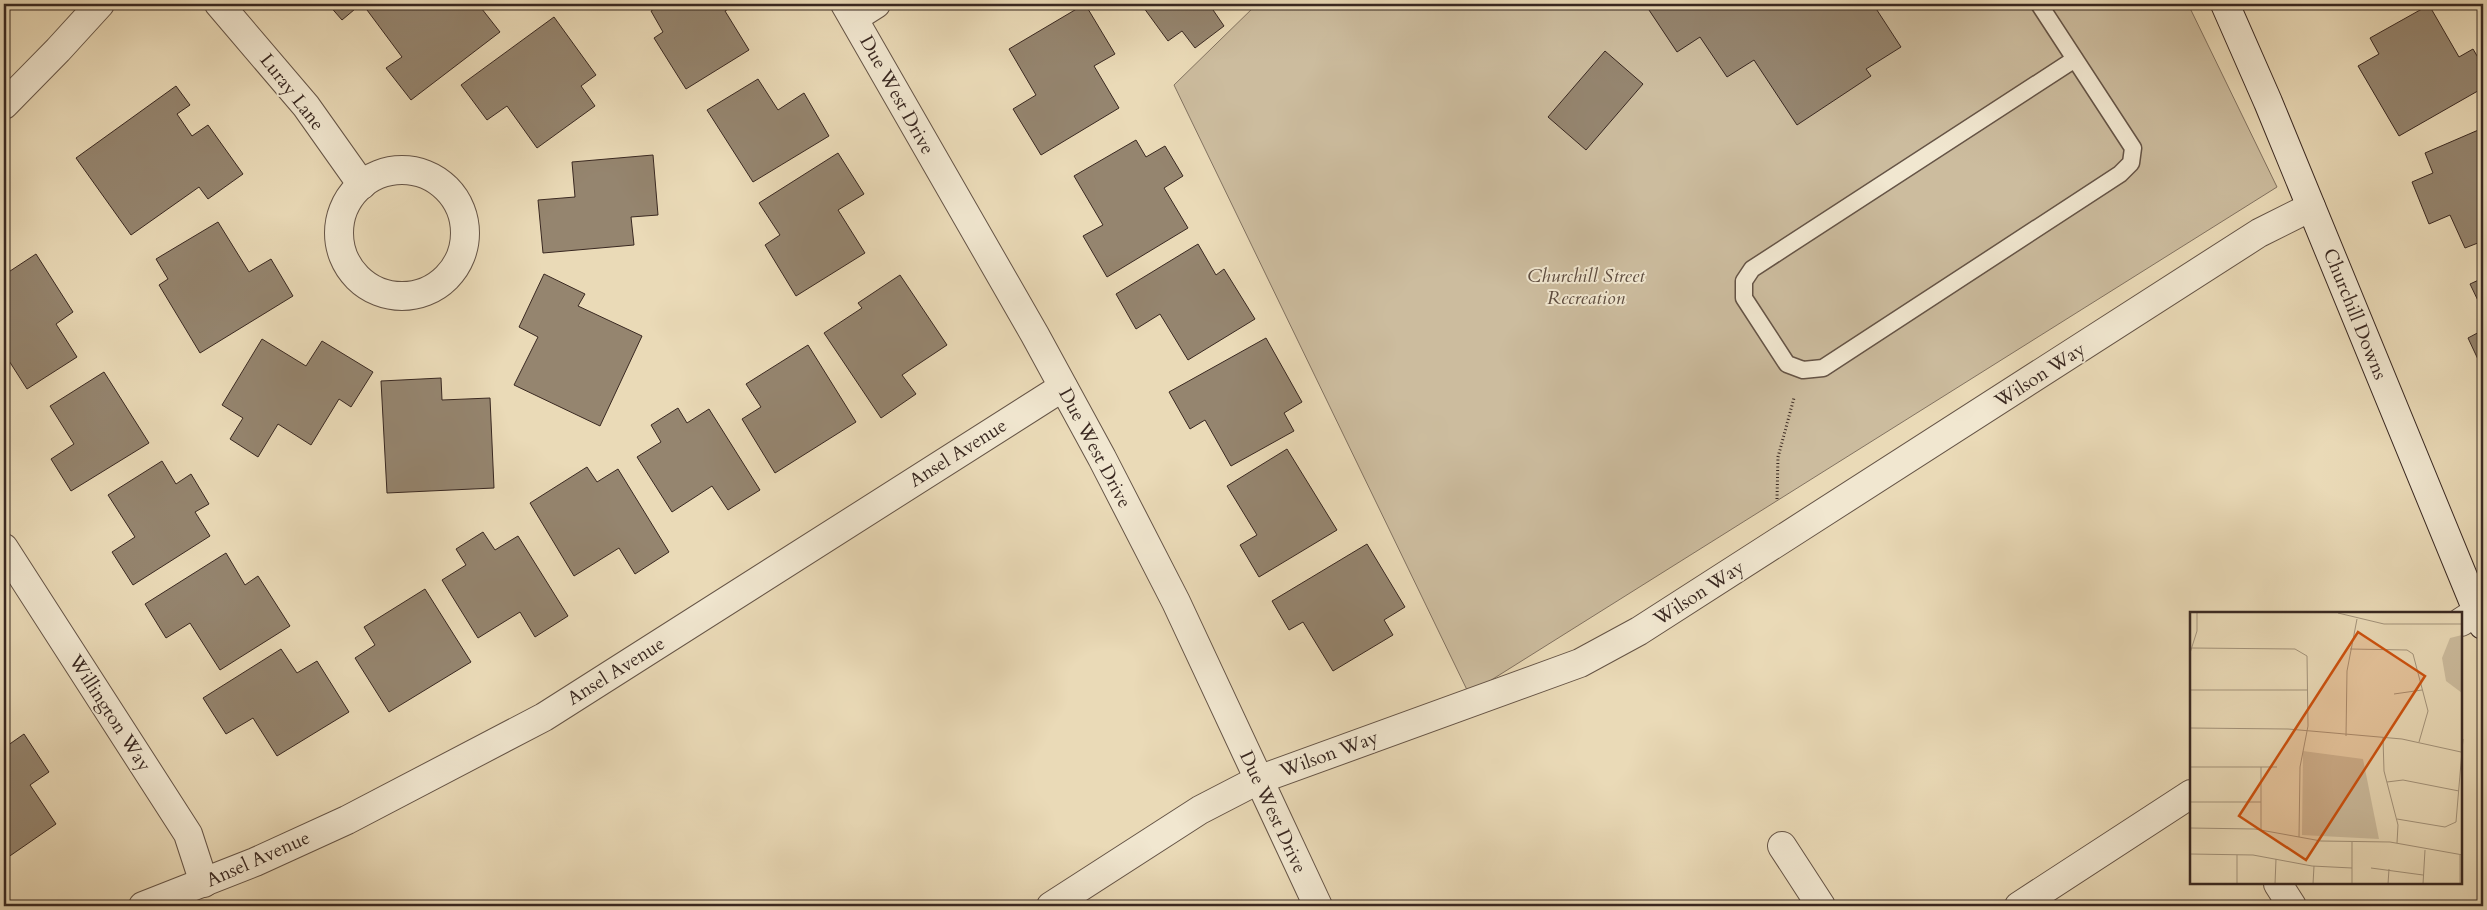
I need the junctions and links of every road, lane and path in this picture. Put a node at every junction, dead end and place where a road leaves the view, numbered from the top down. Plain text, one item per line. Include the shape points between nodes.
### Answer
1 (100, 4) edge
2 (218, 4) edge
3 (2039, 4) edge
4 (2225, 4) edge
5 (858, 8) edge
6 (2075, 59) junction
7 (4, 105) edge
8 (362, 185) junction
9 (2311, 207) junction
10 (1803, 370) junction
11 (1063, 387) junction
12 (1789, 535) junction
13 (4, 548) edge
14 (2474, 619) edge
15 (1258, 780) junction
16 (2190, 795) edge
17 (1782, 846) dead end
18 (204, 883) junction
19 (2279, 885) edge
20 (143, 906) edge
21 (1051, 906) edge
22 (1318, 906) edge
23 (1821, 906) edge
24 (2019, 906) edge
25 (2292, 906) edge

1 - 7 street
2 - 8 street, Luray Lane via 306,106
3 - 6 lane
4 - 9 street, Churchill Downs
5 - 11 street, Due West Drive
6 - 10 lane via 2133,148 2130,164 2120,174 1823,368
6 - 10 lane via 1752,269 1744,281 1744,298 1787,364
8 - 8 street via 379,174 398,170 436,180 451,194 463,220 463,250 455,268 442,282 423,293 402,297 380,292 361,282 348,264 340,244 340,222 348,201
9 - 12 street, Wilson Way via 2259,233
9 - 14 street, Churchill Downs
10 - 12 path via 1778,457 1777,502
11 - 15 street, Due West Drive via 1176,602
11 - 18 street, Ansel Avenue via 544,717 347,820
12 - 15 street, Wilson Way via 1639,631 1580,663
13 - 18 street, Willington Way via 188,834
15 - 21 street, Wilson Way via 1200,810
15 - 22 street, Due West Drive
16 - 24 street
17 - 23 street
18 - 20 street, Ansel Avenue
19 - 25 street

